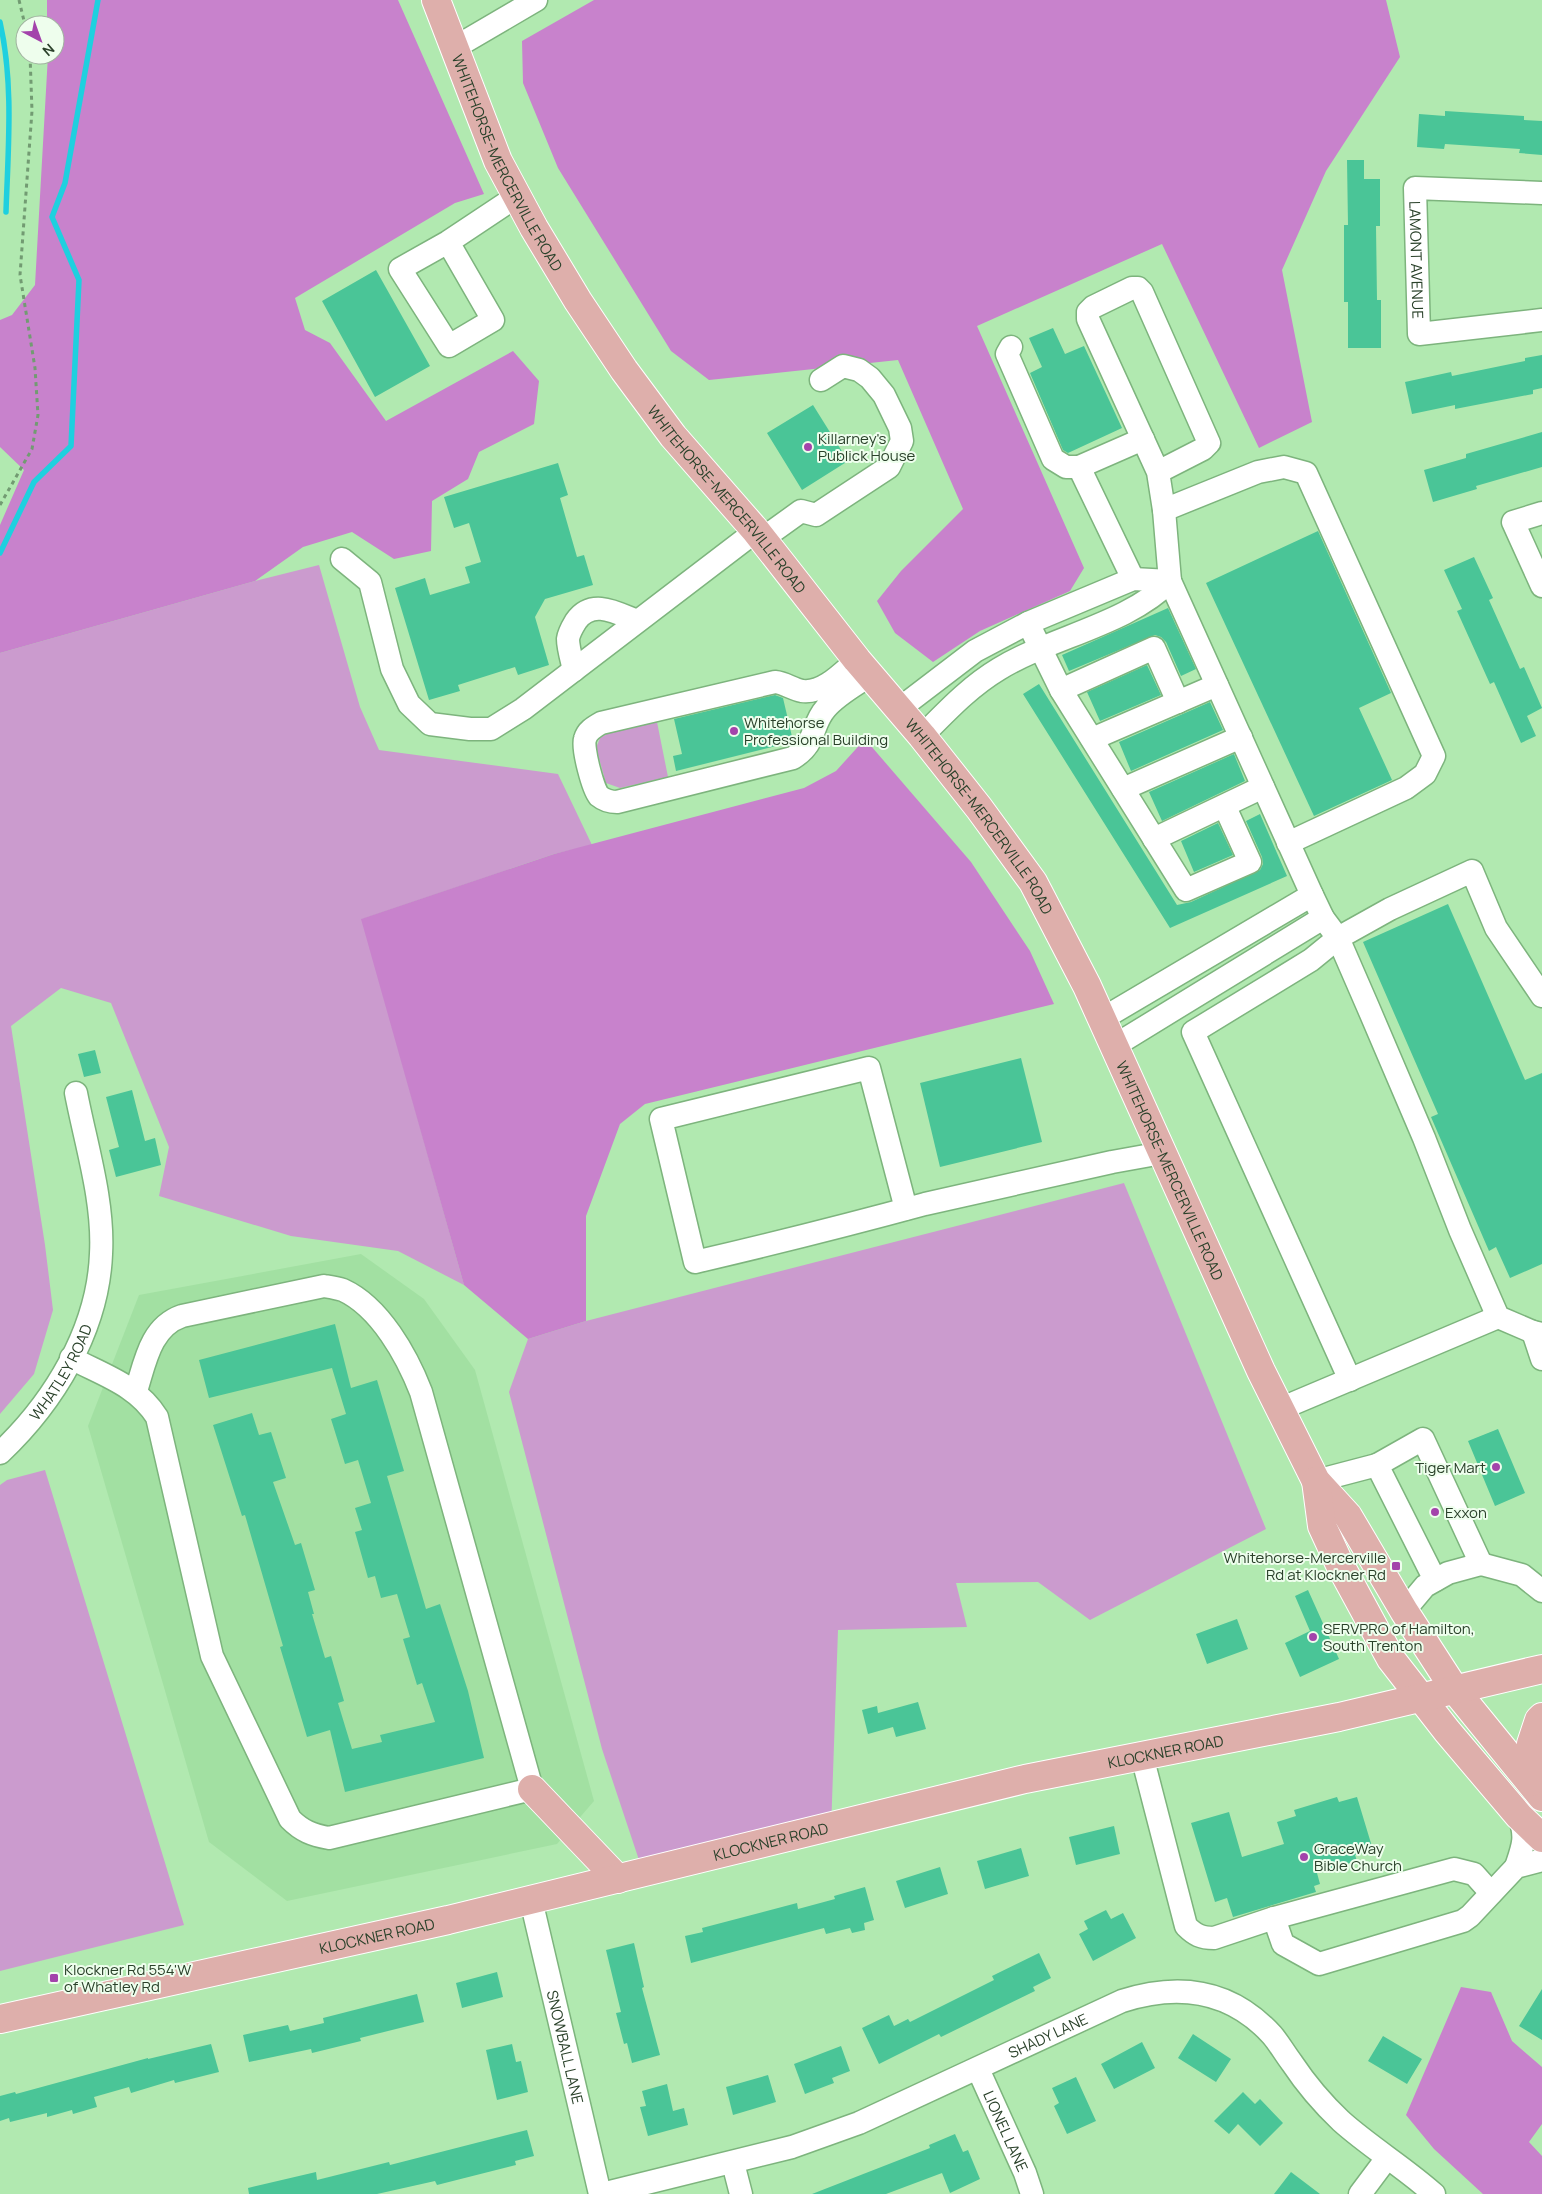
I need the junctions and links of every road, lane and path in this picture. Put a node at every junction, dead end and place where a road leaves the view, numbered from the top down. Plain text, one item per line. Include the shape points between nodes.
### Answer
1 (19, 0) edge
2 (436, 0) edge
3 (536, 0) edge
4 (23, 15) edge
5 (454, 48) junction
6 (30, 65) edge
7 (1542, 193) edge
8 (517, 196) junction
9 (448, 242) junction
10 (1542, 320) edge
11 (1011, 347) dead end
12 (821, 380) dead end
13 (1142, 439) junction
14 (1079, 467) junction
15 (1158, 472) junction
16 (0, 505) edge
17 (1164, 510) junction
18 (1542, 513) edge
19 (759, 535) junction
20 (342, 559) dead end
21 (1133, 579) junction
22 (1170, 581) junction
23 (1542, 586) edge
24 (637, 621) junction
25 (1028, 623) junction
26 (1040, 649) junction
27 (864, 668) junction
28 (574, 670) junction
29 (1217, 685) junction
30 (1061, 690) junction
31 (804, 691) junction
32 (1178, 702) junction
33 (899, 709) junction
34 (819, 718) junction
35 (922, 736) junction
36 (1241, 737) junction
37 (1092, 739) junction
38 (1264, 787) junction
39 (1123, 789) junction
40 (1225, 807) junction
41 (1154, 839) junction
42 (1288, 843) junction
43 (1312, 895) junction
44 (1323, 918) junction
45 (1338, 938) junction
46 (1542, 996) edge
47 (1102, 1019) junction
48 (1114, 1046) junction
49 (76, 1093) dead end
50 (1162, 1154) junction
51 (906, 1209) junction
52 (1498, 1317) junction
53 (1537, 1333) edge
54 (71, 1358) junction
55 (1542, 1360) edge
56 (1350, 1380) junction
57 (136, 1391) junction
58 (1280, 1409) junction
59 (0, 1453) edge
60 (1377, 1465) junction
61 (1316, 1481) junction
62 (1481, 1564) junction
63 (1435, 1580) junction
64 (1542, 1591) edge
65 (1404, 1610) junction
66 (1542, 1669) edge
67 (1455, 1690) junction
68 (1420, 1698) junction
69 (1542, 1717) edge
70 (1142, 1756) junction
71 (532, 1789) junction
72 (1536, 1790) edge
73 (1518, 1816) junction
74 (1542, 1838) edge
75 (1542, 1860) edge
76 (1516, 1867) junction
77 (618, 1878) junction
78 (1491, 1892) junction
79 (531, 1900) junction
80 (1274, 1918) junction
81 (0, 2019) edge
82 (978, 2069) junction
83 (1387, 2158) junction
84 (733, 2163) junction
85 (601, 2194) edge
86 (741, 2194) edge
87 (1032, 2194) edge
88 (1360, 2194) edge
89 (1434, 2194) edge

1 - 4 path
2 - 5 main road, WHITEHORSE-MERCERVILLE ROAD
3 - 5 street
5 - 8 main road, WHITEHORSE-MERCERVILLE ROAD via 498,161
6 - 16 path via 32,111 20,275 35,368 38,415 32,448
7 - 10 street, LAMONT AVENUE via 1415,188 1419,334
8 - 9 street
8 - 19 main road, WHITEHORSE-MERCERVILLE ROAD via 578,301 624,370 673,436
9 - 9 street via 400,269 449,346 493,320
11 - 14 street via 1007,354 1053,459 1066,467
12 - 19 street via 843,366 859,370 870,378 895,415 902,441 889,466 816,515 801,511
13 - 14 street
13 - 15 street
13 - 15 street via 1088,319 1088,312 1093,307 1132,288 1142,292 1210,443
14 - 21 street
15 - 17 street
17 - 22 street
17 - 42 street via 1258,472 1284,467 1306,473 1434,756 1425,774 1406,788
18 - 23 street via 1513,522
19 - 24 street
19 - 27 main road, WHITEHORSE-MERCERVILLE ROAD
20 - 28 street via 370,582 392,669 409,704 430,724 470,730 491,729
21 - 22 street
21 - 25 street
22 - 26 street via 1156,596 1136,608
22 - 29 street
24 - 28 street
24 - 28 street via 597,608 579,617 568,639
25 - 26 street
25 - 33 street via 975,651
26 - 30 street
26 - 35 street via 1000,668 965,693
27 - 31 street via 817,689
27 - 33 main road, WHITEHORSE-MERCERVILLE ROAD
27 - 34 street
29 - 32 street
29 - 36 street
30 - 32 street via 1154,648
30 - 37 street
31 - 34 street
31 - 34 street via 775,682 601,723 585,738 584,747 594,786 605,800 618,802 794,758 810,743
32 - 37 street
33 - 35 main road, WHITEHORSE-MERCERVILLE ROAD
35 - 47 main road, WHITEHORSE-MERCERVILLE ROAD via 980,808 1033,882
36 - 38 street
36 - 39 street
37 - 39 street
38 - 40 street
38 - 42 street
39 - 41 street
40 - 41 street
40 - 41 street via 1250,862 1186,890
42 - 43 street
43 - 44 street
43 - 47 street
44 - 45 street
44 - 48 street
45 - 46 street via 1390,909 1472,871 1496,928
45 - 52 street
45 - 56 street via 1311,960 1193,1032
47 - 48 main road, WHITEHORSE-MERCERVILLE ROAD
48 - 50 main road, WHITEHORSE-MERCERVILLE ROAD
49 - 54 street, WHATLEY ROAD via 99,1205 101,1254 99,1277 84,1333
50 - 51 street via 1112,1162
50 - 58 main road, WHITEHORSE-MERCERVILLE ROAD
51 - 51 street via 695,1262 661,1119 869,1068
52 - 53 street
52 - 56 street
53 - 55 street
54 - 57 street
54 - 59 street, WHATLEY ROAD via 40,1411
56 - 58 street
57 - 71 street via 157,1417 162,1432 212,1656 290,1819 313,1836 329,1838
57 - 71 street via 155,1335 163,1326 182,1316 324,1286 341,1289 356,1297 377,1318 398,1344 421,1392
58 - 61 main road, WHITEHORSE-MERCERVILLE ROAD
60 - 61 street
60 - 62 street via 1422,1439
60 - 63 street
61 - 65 main road, WHITEHORSE-MERCERVILLE ROAD via 1348,1516
61 - 68 main road, WHITEHORSE-MERCERVILLE ROAD via 1322,1526 1340,1565 1392,1659
62 - 63 street
62 - 64 street via 1522,1575
63 - 65 street via 1425,1586
65 - 67 main road, WHITEHORSE-MERCERVILLE ROAD
66 - 67 main road, KLOCKNER ROAD
67 - 68 main road, KLOCKNER ROAD
67 - 72 main road, WHITEHORSE-MERCERVILLE ROAD
68 - 70 main road, KLOCKNER ROAD
68 - 73 main road, WHITEHORSE-MERCERVILLE ROAD
69 - 72 main road via 1531,1744
70 - 77 main road, KLOCKNER ROAD via 1025,1779
70 - 80 street via 1186,1926 1196,1936 1214,1938
71 - 77 main road
73 - 74 main road, WHITEHORSE-MERCERVILLE ROAD
73 - 76 street via 1524,1830 1524,1844
75 - 76 street
76 - 78 street
77 - 79 main road, KLOCKNER ROAD
78 - 80 street via 1474,1874 1454,1869
78 - 80 street via 1463,1920 1319,1964 1283,1944
79 - 81 main road, KLOCKNER ROAD
79 - 85 street, SNOWBALL LANE
82 - 83 street, SHADY LANE via 1130,1998 1168,1990 1205,1994 1234,2005 1255,2018 1273,2036 1315,2094
82 - 84 street, SHADY LANE via 859,2123 792,2147
82 - 87 street, LIONEL LANE
83 - 88 street
83 - 89 street, SHADY LANE
84 - 85 street, SHADY LANE
84 - 86 street

